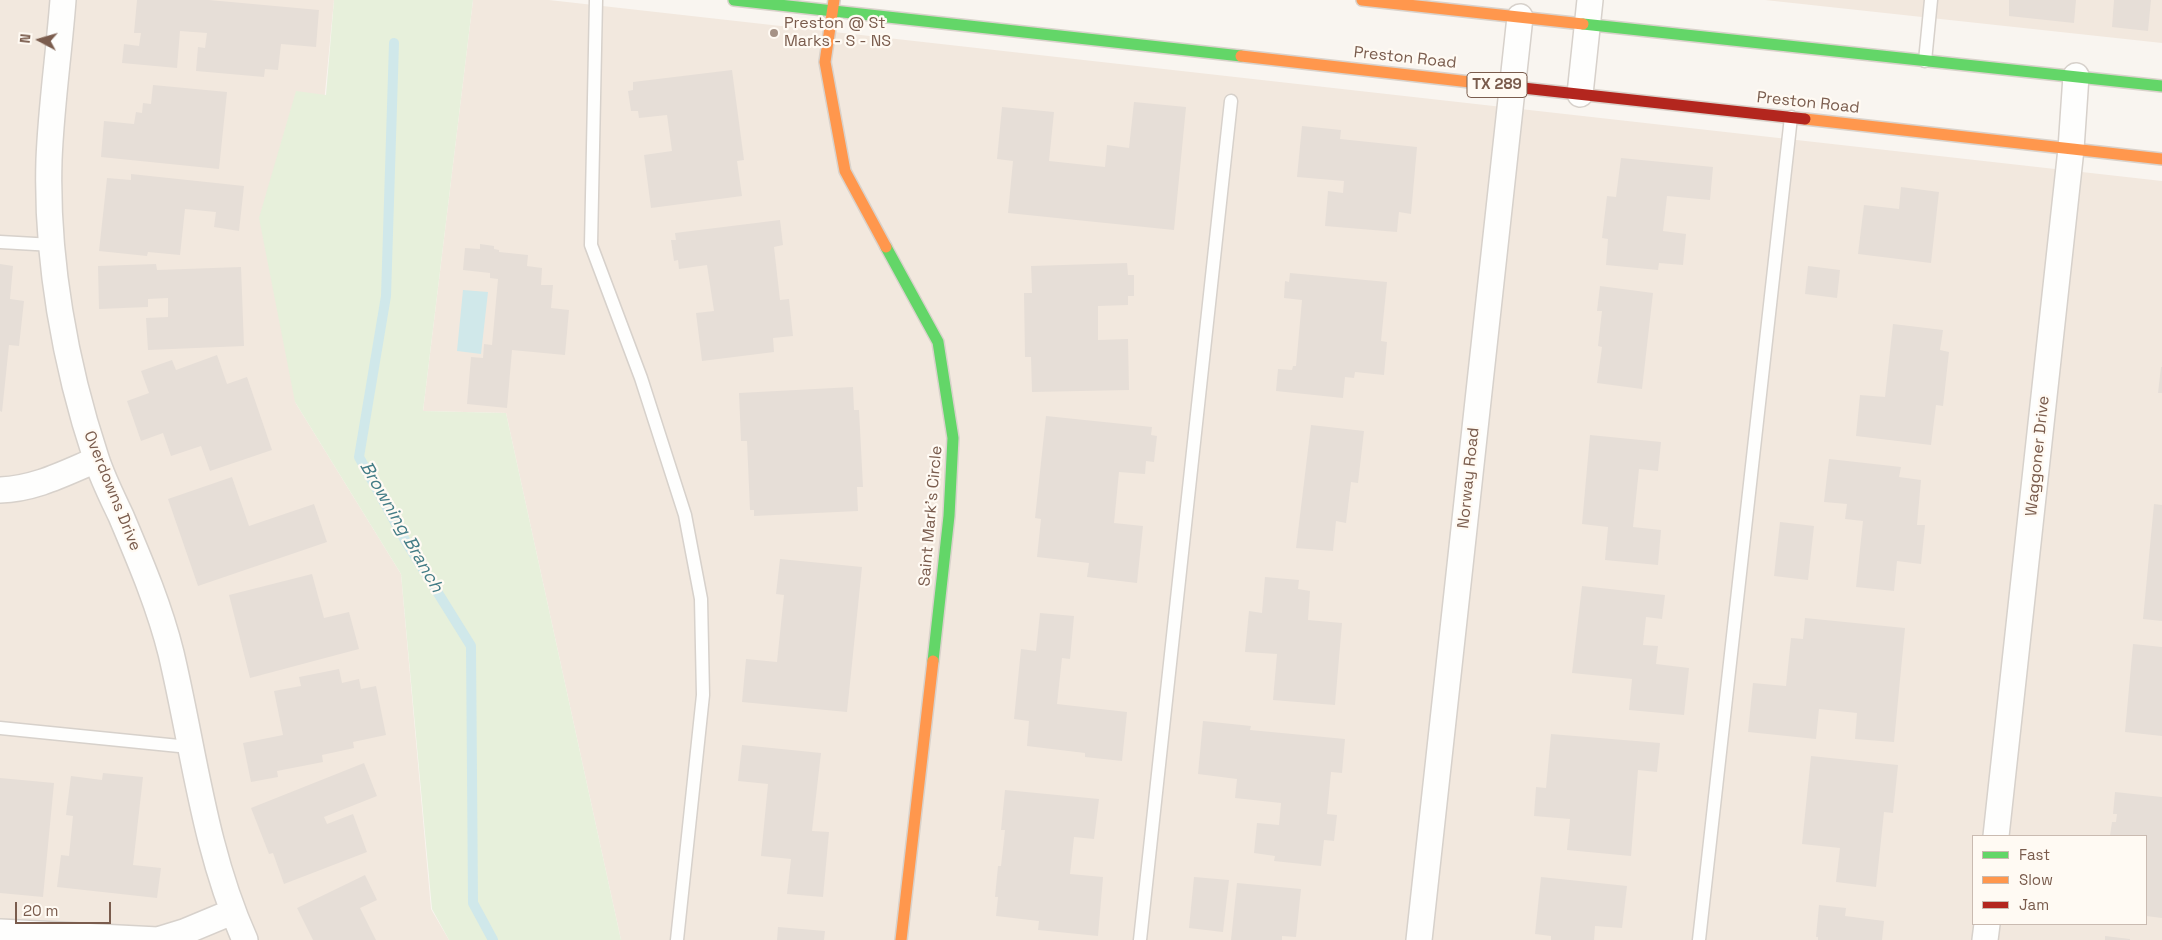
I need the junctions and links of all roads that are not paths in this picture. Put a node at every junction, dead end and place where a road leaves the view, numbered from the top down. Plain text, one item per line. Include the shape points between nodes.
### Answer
1 (63, 0) edge
2 (596, 0) edge
3 (734, 0) edge
4 (1362, 0) edge
5 (1590, 0) edge
6 (1931, 0) edge
7 (833, 5) edge
8 (1520, 17) junction
9 (1588, 25) junction
10 (1925, 61) junction
11 (2076, 76) junction
12 (1511, 86) junction
13 (2162, 86) edge
14 (1580, 94) junction
15 (1231, 101) dead end
16 (1791, 117) junction
17 (2071, 149) junction
18 (2162, 159) edge
19 (0, 242) edge
20 (53, 245) junction
21 (96, 460) junction
22 (0, 490) edge
23 (0, 728) edge
24 (190, 747) junction
25 (1996, 835) edge
26 (232, 912) junction
27 (1987, 925) edge
28 (0, 932) edge
29 (101, 939) edge
30 (246, 940) edge
31 (677, 940) edge
32 (901, 940) edge
33 (1140, 940) edge
34 (1419, 940) edge
35 (1699, 940) edge
36 (1985, 940) edge

1 - 20 street, Overdowns Drive via 49,159
2 - 31 lane via 591,245 641,378 685,515 701,600 703,695
3 - 7 main road, Preston Road / TX 289
4 - 8 main road
5 - 9 street
6 - 10 lane
7 - 12 main road, Preston Road / TX 289
7 - 32 main road, Saint Mark's Circle via 825,62 845,171 938,342 953,438 950,516
8 - 9 main road
8 - 12 street, Norway Road
9 - 10 main road
9 - 14 street
10 - 11 main road
11 - 13 main road
11 - 17 street, Waggoner Drive
12 - 14 main road, Preston Road / TX 289
12 - 34 street, Norway Road
14 - 16 main road, Preston Road / TX 289
15 - 33 lane
16 - 17 main road, Preston Road / TX 289
16 - 35 lane
17 - 18 main road, Preston Road / TX 289
17 - 25 street, Waggoner Drive
19 - 20 lane
20 - 21 street, Overdowns Drive via 64,338
21 - 22 street via 20,489
21 - 24 street, Overdowns Drive via 149,581 170,652
23 - 24 lane
24 - 26 street, Overdowns Drive via 206,827
26 - 29 street via 158,940
26 - 30 street, Overdowns Drive
27 - 36 street
28 - 29 street

